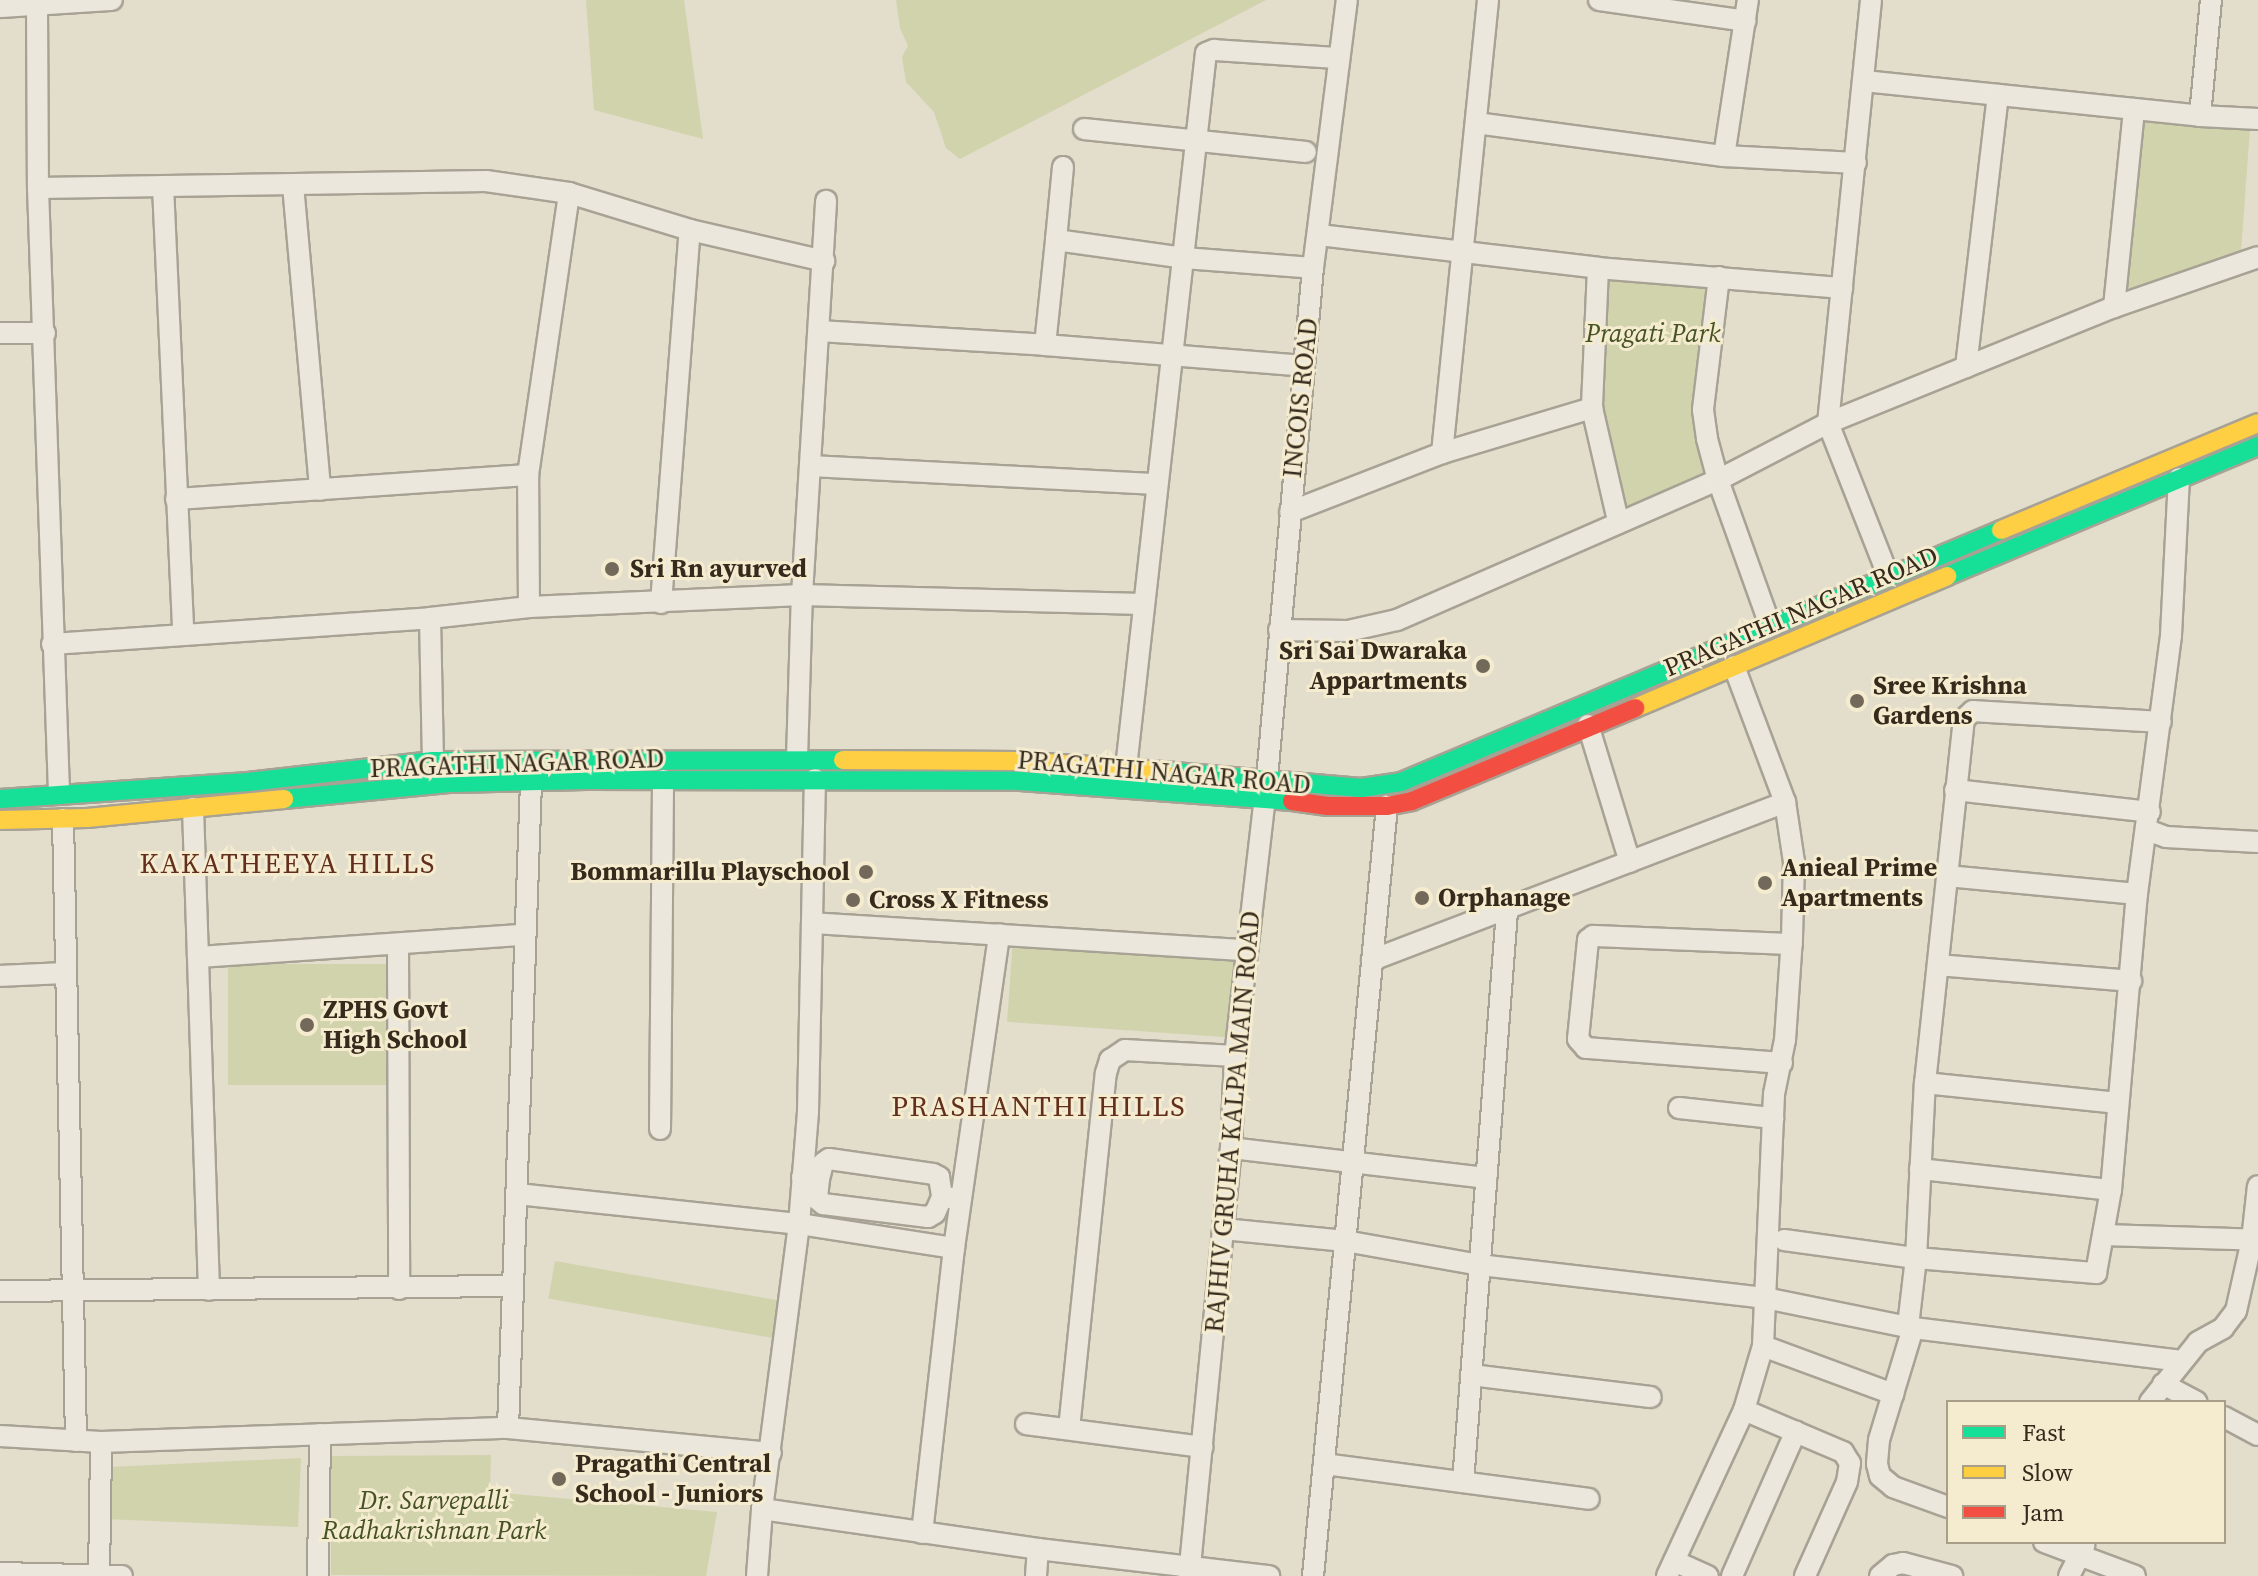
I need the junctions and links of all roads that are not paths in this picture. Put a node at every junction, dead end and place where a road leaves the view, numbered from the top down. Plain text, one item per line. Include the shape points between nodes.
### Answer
1 (112, 0) edge
2 (1347, 0) edge
3 (1488, 0) edge
4 (1606, 0) edge
5 (1748, 0) edge
6 (1871, 0) edge
7 (2211, 0) edge
8 (37, 5) junction
9 (0, 7) edge
10 (1746, 21) junction
11 (1338, 58) junction
12 (1864, 81) junction
13 (1998, 95) junction
14 (2134, 109) junction
15 (2200, 116) junction
16 (2258, 119) edge
17 (1476, 123) junction
18 (1084, 129) dead end
19 (1197, 144) junction
20 (1306, 152) dead end
21 (1724, 156) junction
22 (1856, 163) junction
23 (1063, 167) dead end
24 (293, 185) junction
25 (163, 186) junction
26 (38, 188) junction
27 (569, 193) junction
28 (826, 201) dead end
29 (690, 230) junction
30 (1319, 235) junction
31 (1056, 240) junction
32 (1463, 251) junction
33 (2258, 257) edge
34 (1184, 258) junction
35 (824, 261) junction
36 (1313, 268) junction
37 (1598, 268) junction
38 (1719, 277) junction
39 (1842, 288) junction
40 (2114, 307) junction
41 (819, 331) junction
42 (0, 333) edge
43 (45, 333) junction
44 (1045, 345) junction
45 (1170, 354) junction
46 (1304, 366) junction
47 (1966, 367) junction
48 (1592, 408) junction
49 (1828, 423) junction
50 (2258, 423) edge
51 (2258, 446) edge
52 (1442, 453) junction
53 (811, 466) junction
54 (528, 475) junction
55 (2179, 478) junction
56 (1718, 480) junction
57 (1157, 484) junction
58 (320, 490) junction
59 (176, 499) junction
60 (1290, 512) junction
61 (1618, 521) junction
62 (1888, 575) junction
63 (802, 595) junction
64 (661, 603) junction
65 (1143, 604) junction
66 (529, 607) junction
67 (430, 618) junction
68 (1770, 625) junction
69 (1279, 630) junction
70 (183, 635) junction
71 (52, 644) junction
72 (1734, 666) junction
73 (2161, 722) junction
74 (1588, 725) junction
75 (797, 759) junction
76 (433, 761) junction
77 (1126, 768) junction
78 (815, 779) junction
79 (663, 780) junction
80 (531, 781) junction
81 (1266, 788) junction
82 (1955, 790) junction
83 (59, 793) junction
84 (0, 799) edge
85 (1785, 802) junction
86 (1387, 806) junction
87 (193, 808) junction
88 (63, 819) junction
89 (0, 820) edge
90 (2149, 821) junction
91 (2258, 842) edge
92 (1630, 862) junction
93 (1947, 876) junction
94 (2137, 894) junction
95 (1507, 911) junction
96 (812, 923) junction
97 (999, 934) junction
98 (524, 935) junction
99 (398, 944) junction
100 (1792, 944) junction
101 (1247, 950) junction
102 (198, 957) junction
103 (1372, 960) junction
104 (1938, 965) junction
105 (66, 973) junction
106 (0, 976) edge
107 (2131, 981) junction
108 (1235, 1056) junction
109 (1782, 1063) junction
110 (1925, 1083) junction
111 (2118, 1103) junction
112 (1679, 1108) dead end
113 (1773, 1118) junction
114 (660, 1129) dead end
115 (1231, 1148) junction
116 (1352, 1162) junction
117 (1920, 1169) junction
118 (810, 1178) junction
119 (1486, 1178) junction
120 (2258, 1186) edge
121 (2111, 1190) junction
122 (518, 1194) junction
123 (952, 1198) junction
124 (799, 1224) junction
125 (1223, 1229) junction
126 (2103, 1235) junction
127 (1784, 1240) dead end
128 (2255, 1240) edge
129 (1345, 1241) junction
130 (954, 1248) junction
131 (1916, 1258) junction
132 (1480, 1265) junction
133 (511, 1286) junction
134 (399, 1289) junction
135 (209, 1290) junction
136 (0, 1291) edge
137 (73, 1291) junction
138 (1765, 1298) junction
139 (1910, 1327) junction
140 (1763, 1346) junction
141 (2180, 1361) junction
142 (1471, 1375) junction
143 (2163, 1384) junction
144 (1893, 1394) junction
145 (1651, 1397) dead end
146 (2151, 1400) edge
147 (2193, 1400) edge
148 (1744, 1410) junction
149 (2226, 1418) edge
150 (1026, 1424) dead end
151 (508, 1428) junction
152 (1069, 1429) junction
153 (1796, 1431) junction
154 (320, 1434) junction
155 (2258, 1435) edge
156 (0, 1436) edge
157 (76, 1441) junction
158 (101, 1442) junction
159 (1203, 1447) junction
160 (771, 1453) junction
161 (1324, 1464) junction
162 (1463, 1482) junction
163 (1589, 1499) dead end
164 (1946, 1506) edge
165 (762, 1509) junction
166 (922, 1533) junction
167 (2057, 1544) edge
168 (2082, 1548) edge
169 (1038, 1549) junction
170 (1671, 1568) edge
171 (1189, 1572) edge
172 (0, 1573) edge
173 (99, 1576) edge
174 (122, 1576) edge
175 (318, 1576) edge
176 (757, 1576) edge
177 (1036, 1576) edge
178 (1269, 1576) edge
179 (1313, 1576) edge
180 (1708, 1576) edge
181 (1732, 1576) edge
182 (1805, 1576) edge
183 (1880, 1576) edge
184 (1952, 1576) edge
185 (2069, 1576) edge
186 (2135, 1576) edge

1 - 8 street
2 - 11 street, INCOIS ROAD
3 - 17 street
4 - 10 street
5 - 10 street
6 - 12 street
7 - 15 street
8 - 9 street
8 - 26 street
10 - 21 street
11 - 19 street via 1206,53
11 - 30 street, INCOIS ROAD
12 - 13 street
12 - 22 street
13 - 14 street
13 - 47 street
14 - 15 street
14 - 40 street
15 - 16 street
17 - 21 street
17 - 32 street
18 - 19 street
19 - 20 street
19 - 34 street
21 - 22 street
22 - 39 street
23 - 31 street
24 - 25 street
24 - 27 street via 486,181
24 - 58 street
25 - 26 street
25 - 59 street
26 - 43 street
27 - 29 street
27 - 54 street
28 - 35 street
29 - 35 street
29 - 64 street
30 - 32 street
30 - 36 street, INCOIS ROAD
31 - 34 street
31 - 44 street
32 - 37 street
32 - 52 street
33 - 40 street
34 - 36 street
34 - 45 street
35 - 41 street
36 - 46 street, INCOIS ROAD
37 - 38 street
37 - 48 street
38 - 39 street
38 - 56 street via 1703,410
39 - 49 street
40 - 47 street
41 - 44 street
41 - 53 street
42 - 43 street
43 - 71 street
44 - 45 street
45 - 46 street
45 - 57 street
46 - 60 street, INCOIS ROAD
47 - 49 street
48 - 52 street
48 - 61 street
49 - 56 street
49 - 62 street
50 - 62 main road, PRAGATHI NAGAR ROAD
51 - 55 main road, PRAGATHI NAGAR ROAD
52 - 60 street
53 - 57 street
53 - 63 street
54 - 58 street
54 - 66 street
55 - 72 main road, PRAGATHI NAGAR ROAD
55 - 73 street
56 - 61 street
56 - 68 street
57 - 65 street
58 - 59 street
59 - 70 street
60 - 69 street, INCOIS ROAD
61 - 69 street via 1397,620 1348,631
62 - 68 main road, PRAGATHI NAGAR ROAD
63 - 64 street
63 - 65 street
63 - 75 street
64 - 66 street
65 - 77 street
66 - 67 street
67 - 70 street
67 - 76 street
68 - 81 main road, PRAGATHI NAGAR ROAD via 1401,782 1361,788
69 - 81 street, INCOIS ROAD
70 - 71 street
71 - 83 street
72 - 74 main road, PRAGATHI NAGAR ROAD
72 - 85 street
73 - 82 street via 1973,711 1964,719
73 - 90 street
74 - 86 main road, PRAGATHI NAGAR ROAD via 1412,801
74 - 92 street
75 - 76 main road, PRAGATHI NAGAR ROAD
75 - 77 main road, PRAGATHI NAGAR ROAD
76 - 83 main road, PRAGATHI NAGAR ROAD via 248,782
77 - 81 main road, PRAGATHI NAGAR ROAD
78 - 79 main road, PRAGATHI NAGAR ROAD
78 - 81 main road, PRAGATHI NAGAR ROAD
78 - 96 street
79 - 80 main road, PRAGATHI NAGAR ROAD
79 - 114 street
80 - 87 main road, PRAGATHI NAGAR ROAD via 451,783
80 - 98 street
81 - 86 main road, PRAGATHI NAGAR ROAD via 1328,806
81 - 101 street, RAJHIV GRUHA KALPA MAIN ROAD
82 - 90 street
82 - 93 street
83 - 84 main road, PRAGATHI NAGAR ROAD
85 - 92 street
85 - 100 street via 1794,862
86 - 103 street
87 - 88 main road, PRAGATHI NAGAR ROAD
87 - 102 street
88 - 89 main road, PRAGATHI NAGAR ROAD
88 - 105 street
90 - 91 street via 2166,837
90 - 94 street
92 - 95 street
93 - 94 street
93 - 104 street
94 - 107 street
95 - 103 street
95 - 119 street
96 - 97 street
96 - 118 street
97 - 101 street
97 - 123 street
98 - 99 street
98 - 122 street
99 - 102 street
99 - 134 street
100 - 109 street
100 - 109 street via 1593,936 1588,940 1578,1039 1586,1048
101 - 108 street, RAJHIV GRUHA KALPA MAIN ROAD
102 - 135 street
103 - 116 street
104 - 107 street
104 - 110 street
105 - 106 street
105 - 137 street
107 - 111 street
108 - 115 street, RAJHIV GRUHA KALPA MAIN ROAD
108 - 152 street via 1125,1050 1110,1060
109 - 113 street
110 - 111 street
110 - 117 street
111 - 121 street
112 - 113 street
113 - 138 street
115 - 116 street
115 - 125 street, RAJHIV GRUHA KALPA MAIN ROAD
116 - 119 street
116 - 129 street
117 - 121 street
117 - 131 street
118 - 123 street via 829,1159 933,1174
118 - 123 street via 823,1204 928,1217
118 - 124 street
119 - 132 street
120 - 128 street
121 - 126 street
122 - 124 street
122 - 133 street
123 - 130 street
124 - 130 street
124 - 160 street
125 - 129 street
125 - 159 street, RAJHIV GRUHA KALPA MAIN ROAD
126 - 128 street
126 - 131 street via 2096,1273
127 - 131 street
128 - 141 street via 2236,1311 2223,1328 2198,1342
129 - 132 street
129 - 161 street
130 - 166 street
131 - 139 street
132 - 138 street
132 - 142 street
133 - 134 street
133 - 151 street
134 - 135 street
135 - 137 street
136 - 137 street
137 - 157 street
138 - 139 street
138 - 140 street
139 - 141 street
139 - 144 street
140 - 144 street
140 - 148 street
141 - 143 street
142 - 145 street
142 - 162 street
143 - 146 street
143 - 147 street
144 - 164 street via 1879,1440 1880,1476 1893,1487
148 - 153 street
148 - 170 street
149 - 155 street
150 - 152 street
151 - 154 street
151 - 160 street
152 - 159 street
153 - 181 street
153 - 182 street via 1843,1452 1850,1463 1847,1482
154 - 158 street
154 - 175 street
156 - 157 street
157 - 158 street
158 - 173 street
159 - 171 street, RAJHIV GRUHA KALPA MAIN ROAD
160 - 165 street
161 - 162 street
161 - 179 street
162 - 163 street
165 - 166 street
165 - 176 street
166 - 169 street
167 - 168 street
168 - 185 street
168 - 186 street
169 - 171 street
169 - 177 street
170 - 180 street
171 - 178 street
172 - 173 street
173 - 174 street
183 - 184 street via 1903,1563

